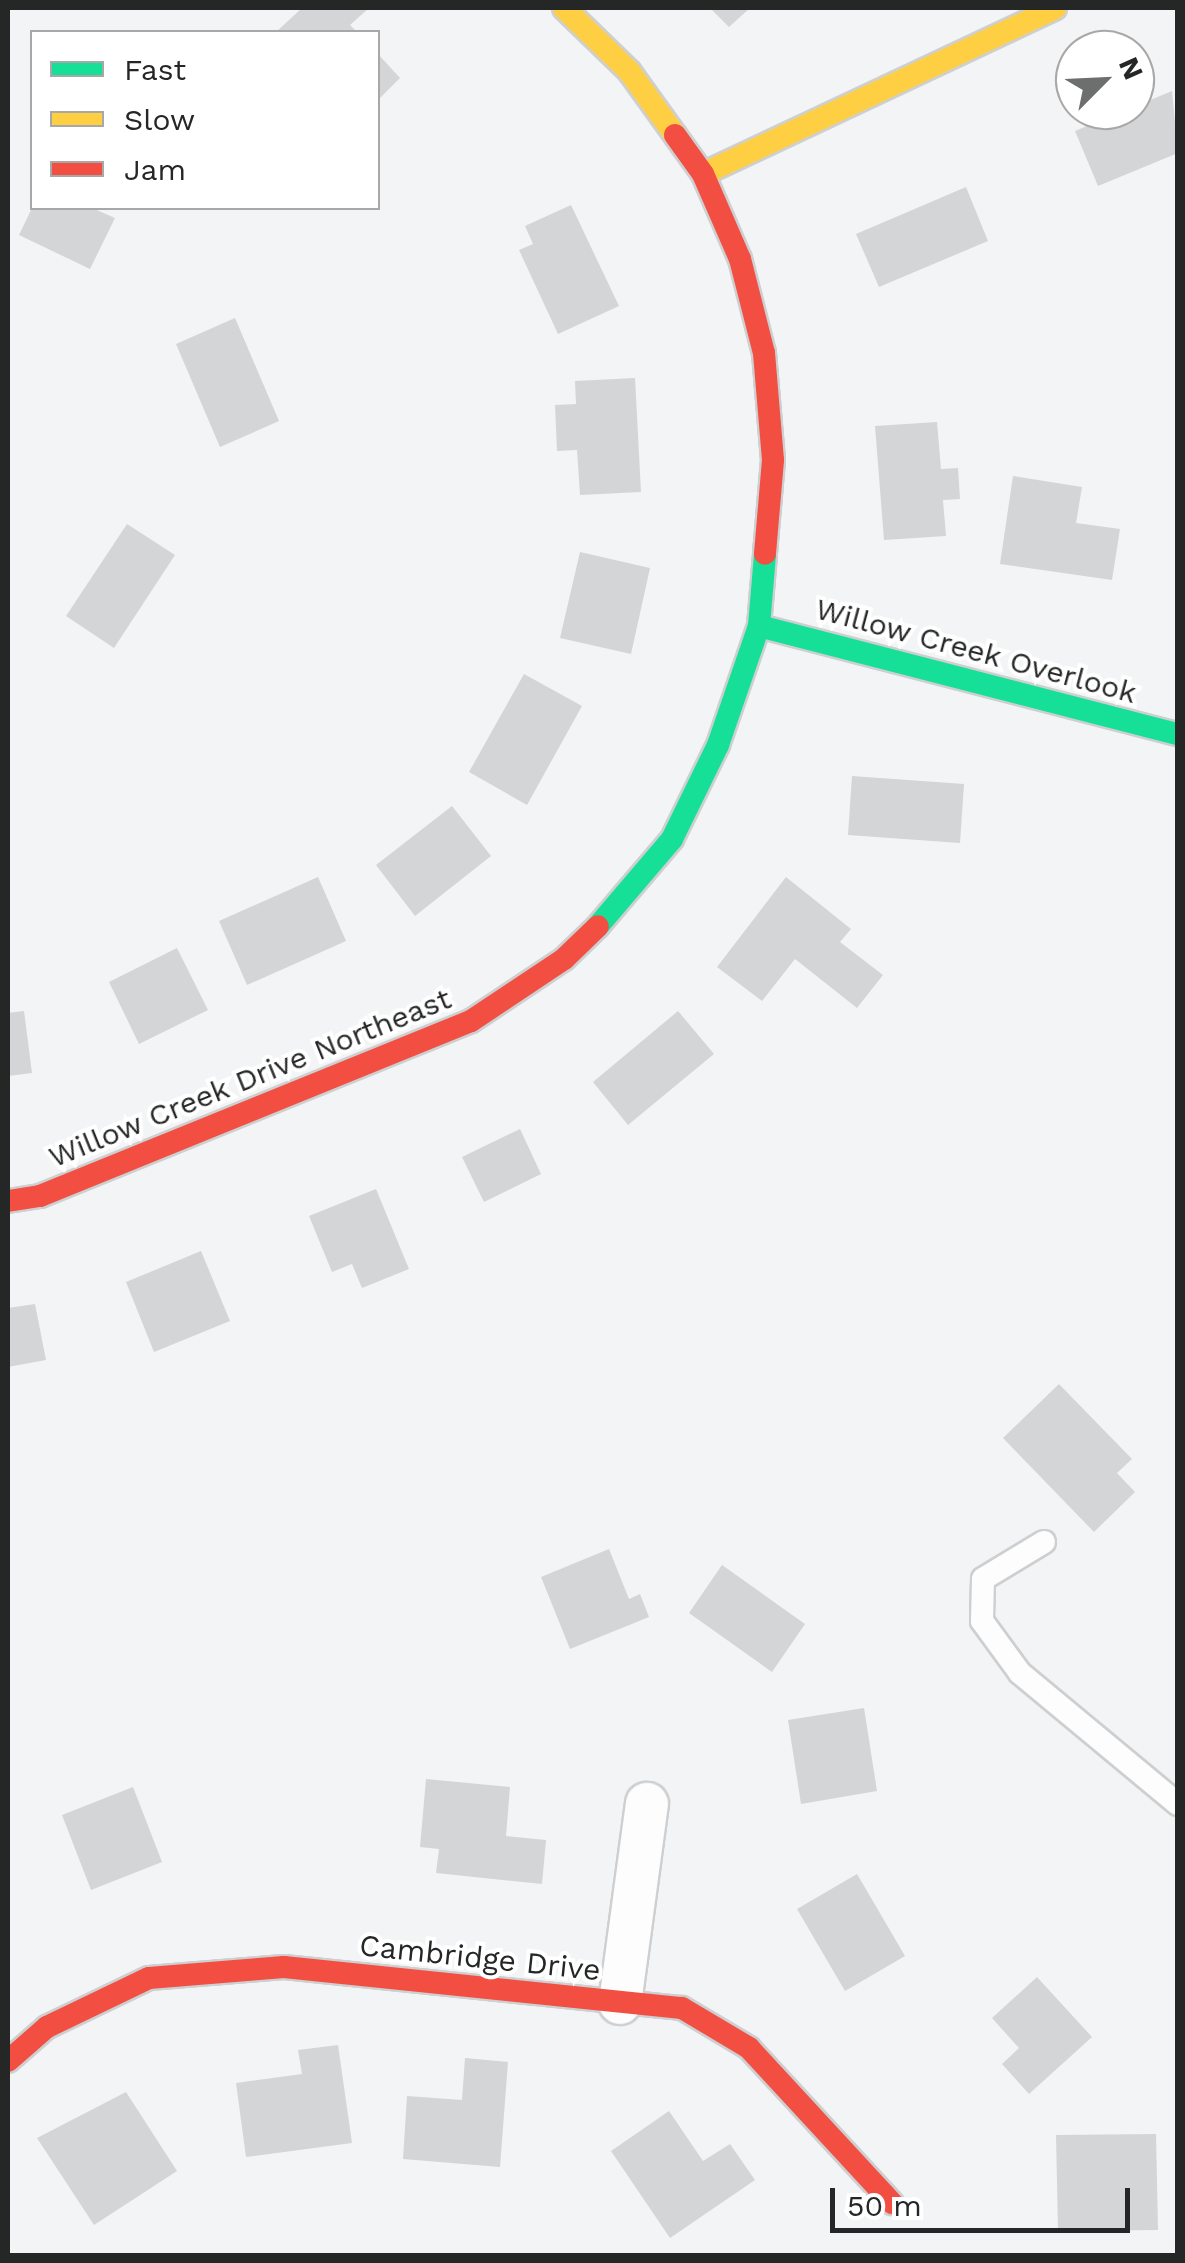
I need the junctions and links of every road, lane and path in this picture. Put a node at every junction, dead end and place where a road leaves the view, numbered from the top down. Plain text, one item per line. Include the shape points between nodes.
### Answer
1 (564, 8) edge
2 (1055, 8) edge
3 (703, 174) junction
4 (759, 626) junction
5 (1178, 734) edge
6 (8, 1201) edge
7 (1044, 1542) dead end
8 (647, 1804) dead end
9 (1178, 1804) edge
10 (620, 2003) junction
11 (8, 2062) edge
12 (892, 2204) dead end

1 - 3 street, Willow Creek Drive Northeast via 629,70
2 - 3 street
3 - 4 street, Willow Creek Drive Northeast via 740,259 764,352 773,460
4 - 5 street, Willow Creek Overlook
4 - 6 street, Willow Creek Drive Northeast via 718,744 672,839 564,959 471,1021 373,1067 40,1196
7 - 9 lane via 983,1579 982,1621 1020,1673
8 - 10 street
10 - 11 street, Cambridge Drive via 284,1967 150,1978 47,2027
10 - 12 street, Cambridge Drive via 682,2008 748,2048

